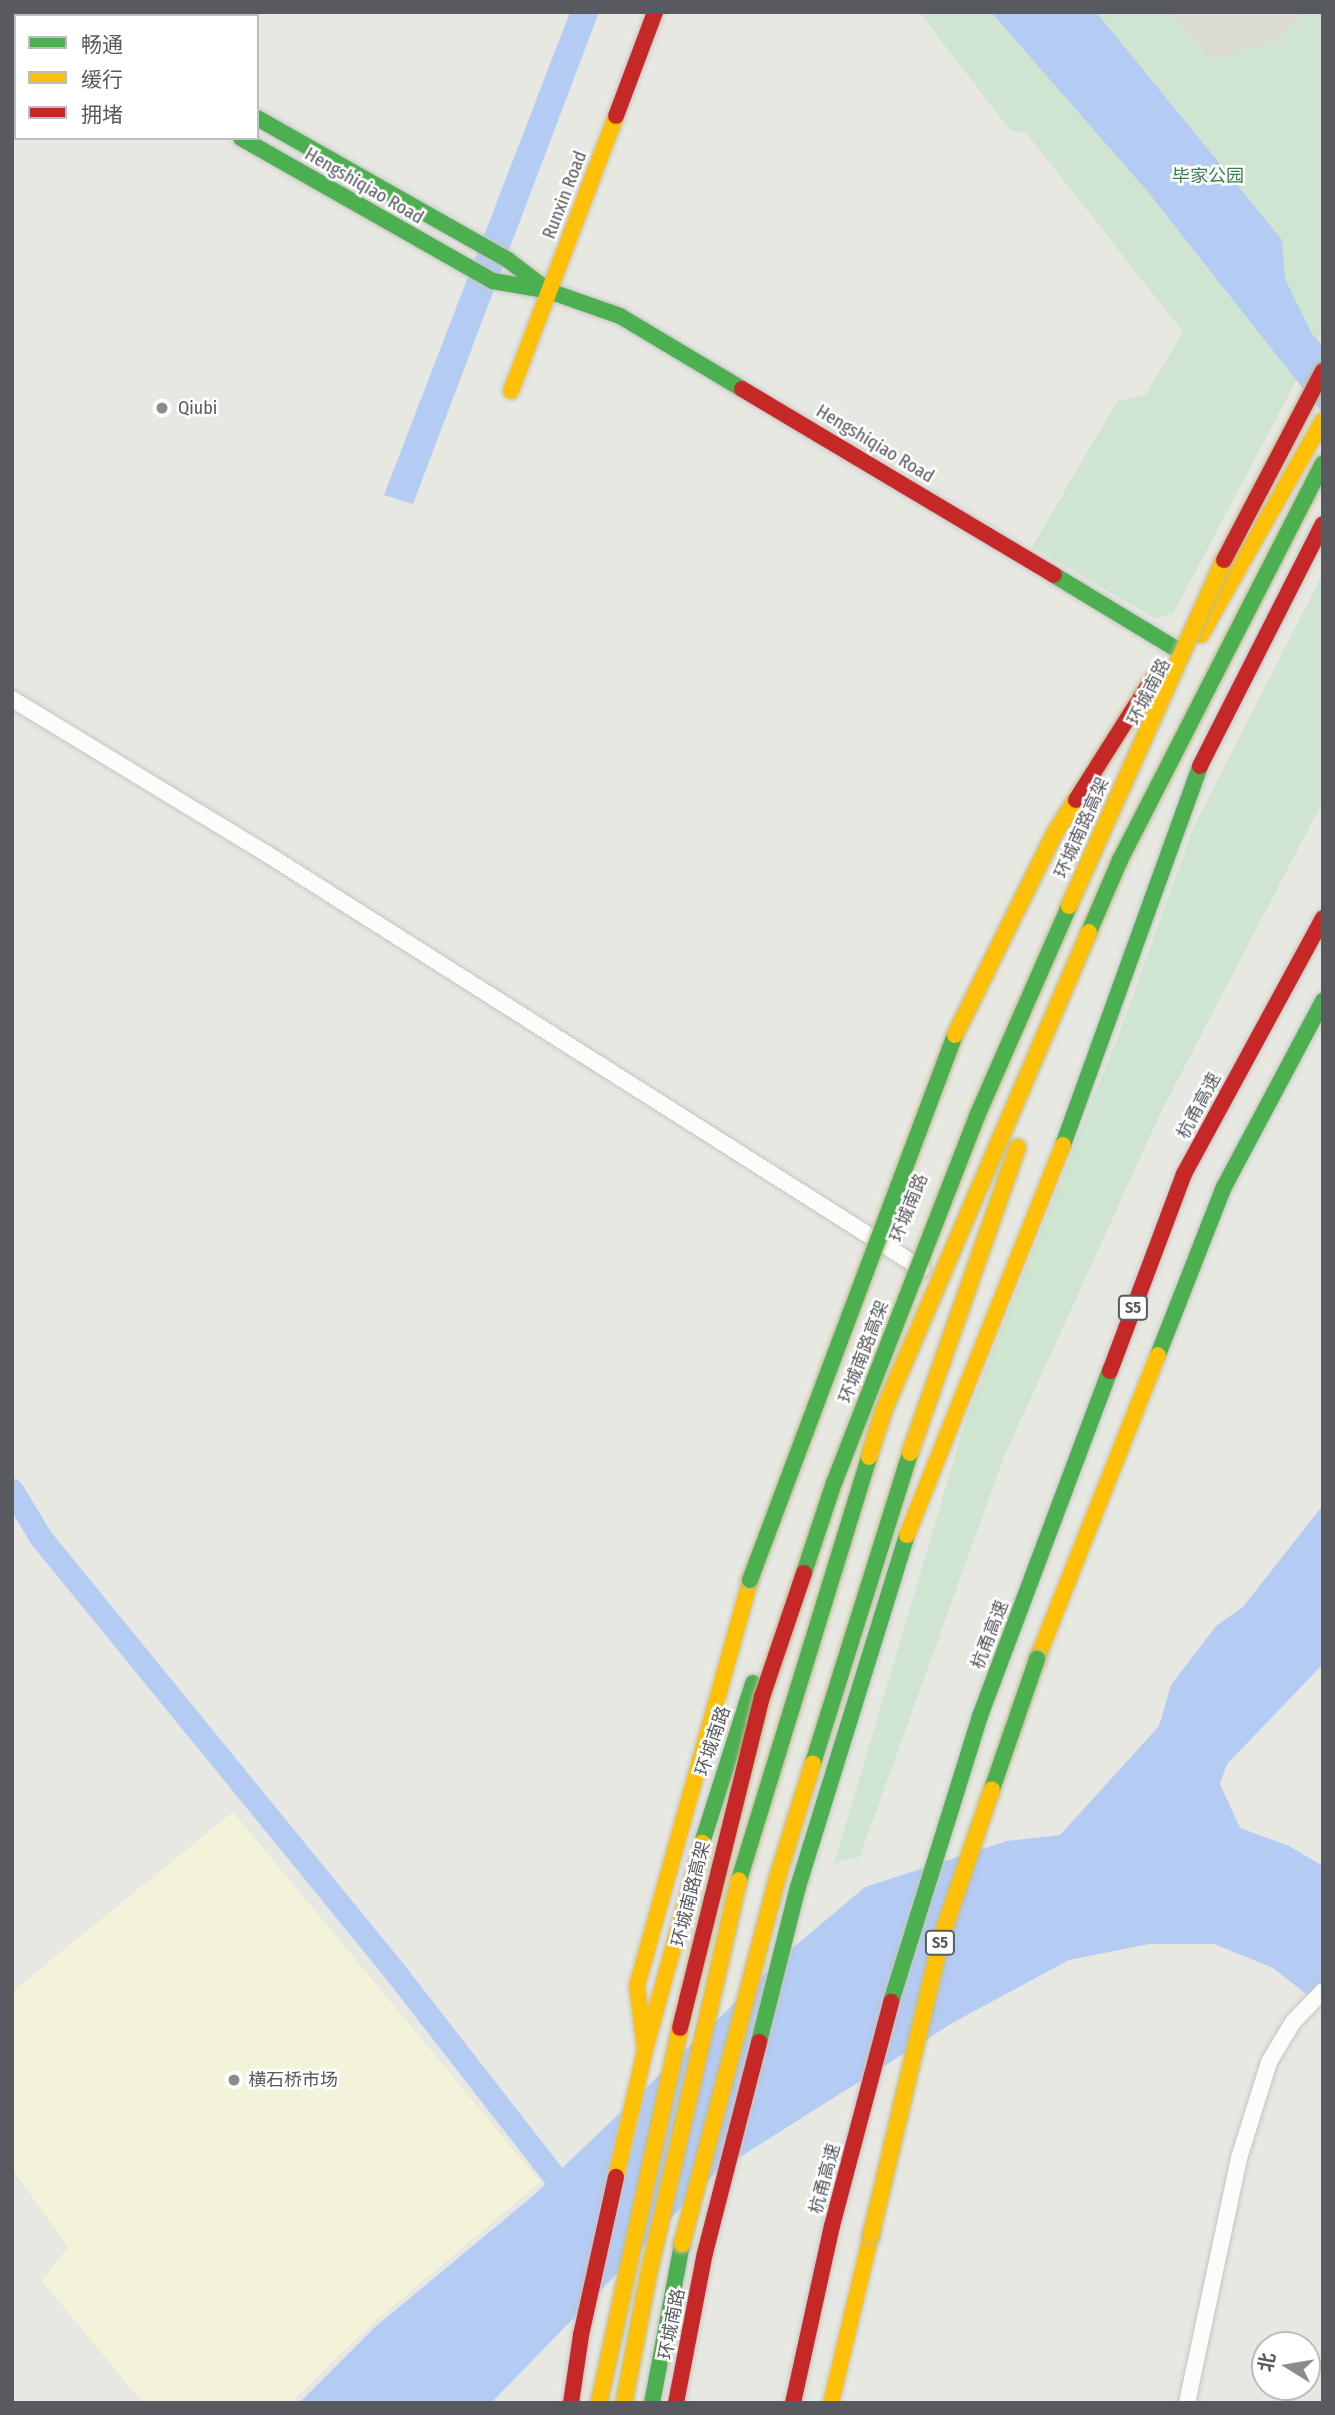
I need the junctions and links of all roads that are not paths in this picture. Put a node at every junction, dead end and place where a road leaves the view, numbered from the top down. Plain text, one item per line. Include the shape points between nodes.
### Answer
1 (655, 12) edge
2 (259, 119) edge
3 (245, 140) edge
4 (549, 291) junction
5 (1323, 370) edge
6 (511, 391) dead end
7 (1321, 423) edge
8 (1323, 464) edge
9 (1323, 524) edge
10 (1206, 594) junction
11 (1173, 646) junction
12 (12, 699) edge
13 (1120, 860) junction
14 (1323, 918) edge
15 (1323, 1002) edge
16 (909, 1261) junction
17 (995, 1316) junction
18 (1323, 1991) edge
19 (645, 2050) junction
20 (571, 2403) edge
21 (599, 2403) edge
22 (624, 2403) edge
23 (652, 2403) edge
24 (676, 2403) edge
25 (793, 2403) edge
26 (831, 2403) edge
27 (1186, 2403) edge

1 - 4 main road, Runxin Road
2 - 4 main road, Hengshiqiao Road via 508,260
3 - 4 main road, Hengshiqiao Road via 493,281
4 - 6 main road, Runxin Road
4 - 11 main road, Hengshiqiao Road via 620,316
5 - 10 main road, 环城南路高架, bridge
7 - 16 main road, 环城南路 via 1196,643 1071,887 979,1083
8 - 13 main road, bridge
9 - 17 main road via 1197,772 1061,1149
10 - 11 main road, bridge
10 - 21 main road, 环城南路高架, bridge via 976,1116 817,1533 762,1697 705,1913
11 - 19 main road, bridge via 1055,833 940,1066 750,1580 637,1986
12 - 16 street via 267,854
13 - 22 main road, bridge via 884,1410 746,1849 648,2277
13 - 23 main road, bridge via 1071,1009 910,1452 781,1866 682,2244
14 - 25 main road, 杭甬高速 / S5 via 1184,1174 980,1716 902,1958 832,2226
15 - 26 main road, S5, bridge via 1224,1187 1037,1659 941,1938
16 - 17 street
16 - 19 main road, 环城南路 via 722,1772
17 - 24 main road, 环城南路 via 897,1560 798,1887 705,2253
18 - 27 street via 1293,2022 1269,2062 1239,2158
19 - 20 main road, 环城南路 via 581,2336

